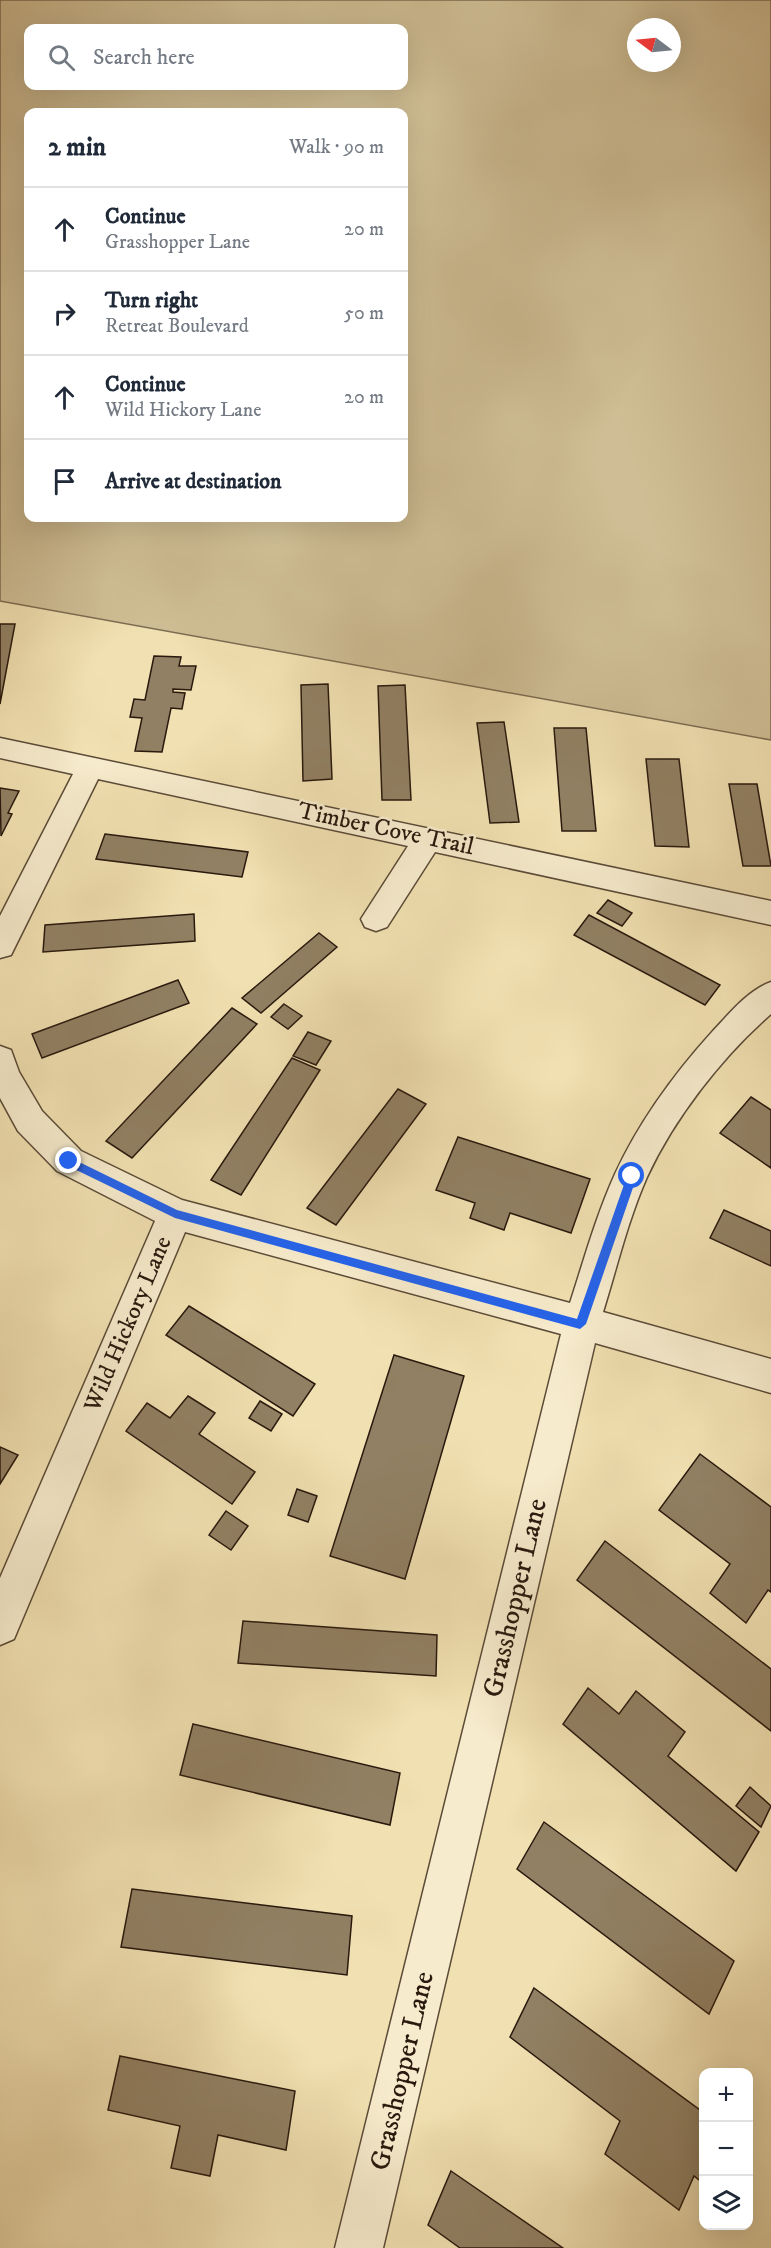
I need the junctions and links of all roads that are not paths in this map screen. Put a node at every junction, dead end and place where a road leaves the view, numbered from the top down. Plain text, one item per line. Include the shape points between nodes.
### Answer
1 (0, 748) edge
2 (90, 767) junction
3 (429, 838) junction
4 (771, 913) edge
5 (376, 919) dead end
6 (0, 946) edge
7 (771, 995) edge
8 (0, 1059) edge
9 (175, 1214) junction
10 (580, 1324) junction
11 (771, 1376) edge
12 (0, 1625) edge
13 (359, 2248) edge

1 - 2 street, Timber Cove Trail
2 - 3 street, Timber Cove Trail
2 - 6 street
3 - 4 street, Timber Cove Trail
3 - 5 street
7 - 10 street, Grasshopper Lane via 750,1012 680,1095 638,1166
8 - 9 street, Wild Hickory Lane via 3,1074 30,1121 69,1161
9 - 10 street
9 - 12 street, Wild Hickory Lane
10 - 11 street
10 - 13 street, Grasshopper Lane

